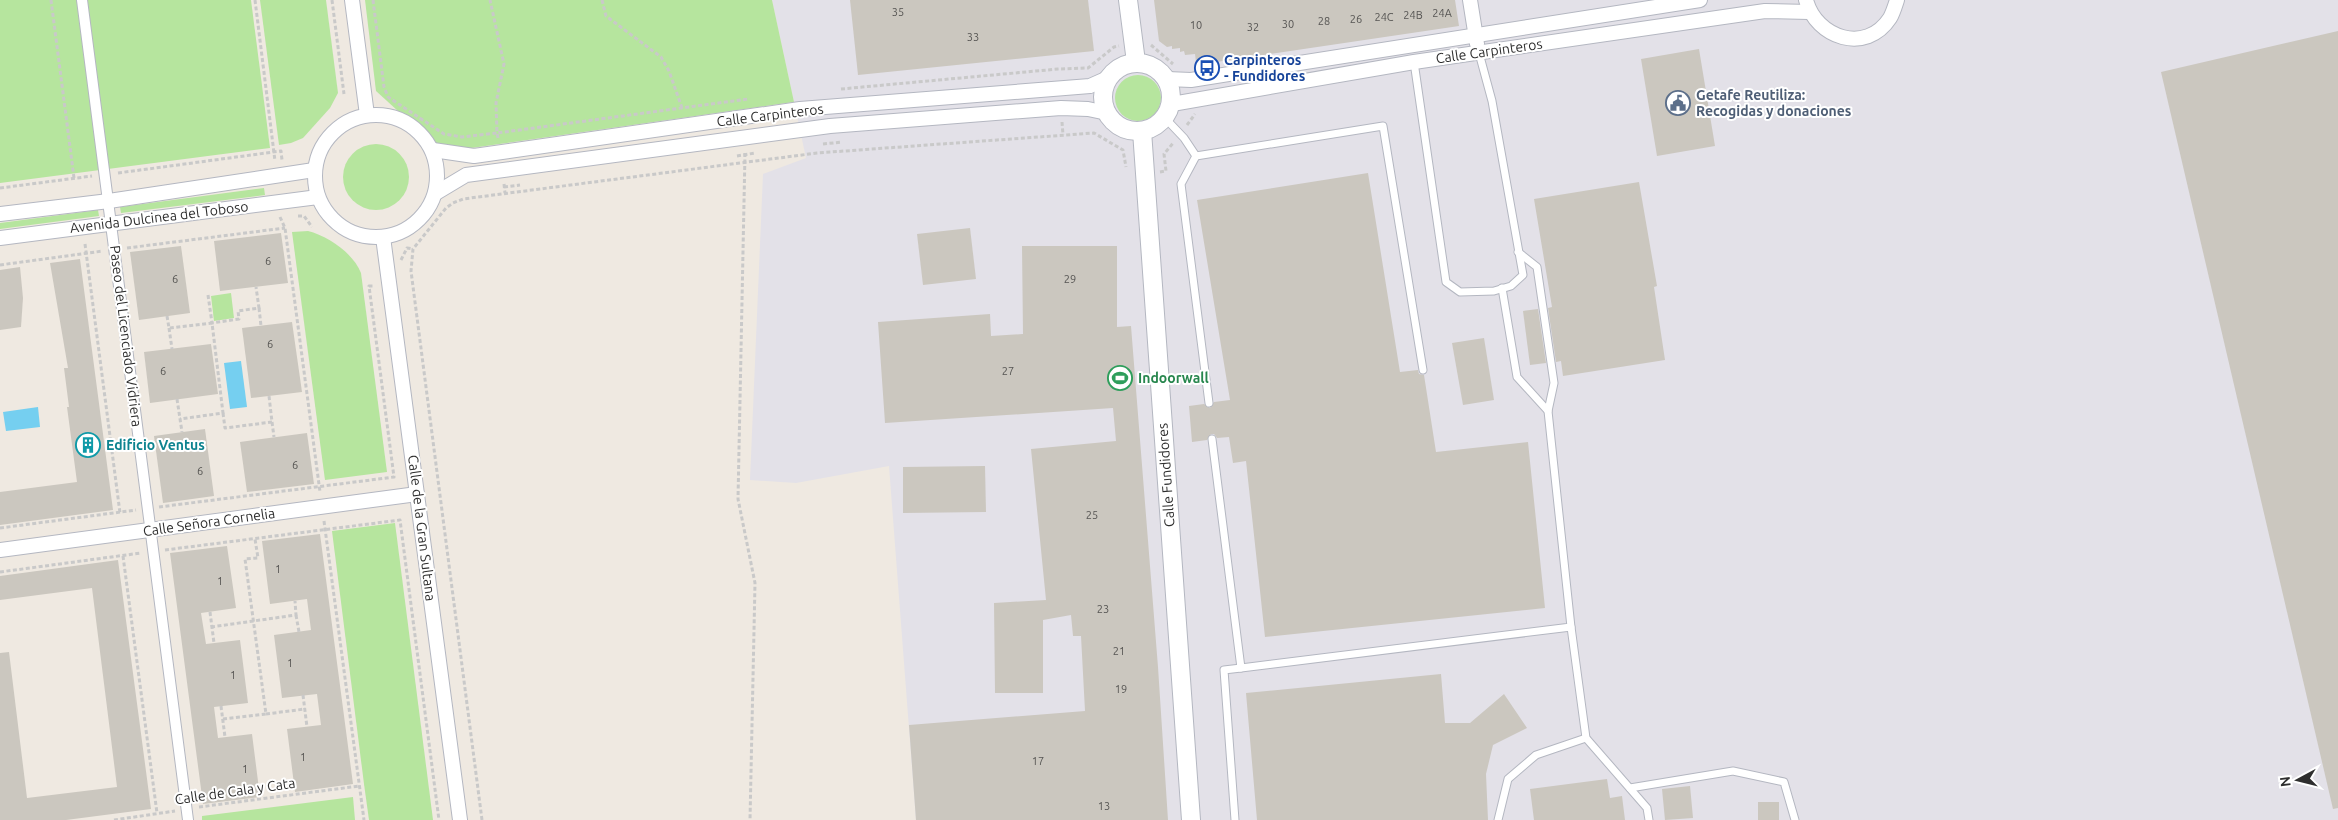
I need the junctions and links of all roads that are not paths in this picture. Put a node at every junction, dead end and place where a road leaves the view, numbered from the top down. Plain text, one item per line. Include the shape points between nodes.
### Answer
1 (82, 0) edge
2 (352, 0) edge
3 (1128, 0) edge
4 (1470, 0) edge
5 (1700, 0) edge
6 (1897, 0) edge
7 (1807, 6) edge
8 (1475, 35) junction
9 (1479, 53) junction
10 (1136, 62) junction
11 (1414, 62) junction
12 (1108, 78) junction
13 (1167, 79) junction
14 (1168, 111) junction
15 (1107, 113) junction
16 (367, 115) junction
17 (1142, 131) junction
18 (432, 150) junction
19 (1196, 156) junction
20 (314, 170) junction
21 (436, 193) junction
22 (318, 197) junction
23 (109, 200) junction
24 (0, 214) edge
25 (112, 223) junction
26 (383, 237) junction
27 (0, 238) edge
28 (1518, 252) junction
29 (1502, 288) junction
30 (1423, 370) dead end
31 (1209, 403) dead end
32 (1548, 410) junction
33 (1212, 439) dead end
34 (417, 494) junction
35 (150, 530) junction
36 (0, 550) edge
37 (1571, 627) junction
38 (1241, 668) junction
39 (1586, 738) junction
40 (1630, 788) junction
41 (188, 820) edge
42 (460, 820) edge
43 (1191, 820) edge
44 (1236, 820) edge
45 (1498, 820) edge
46 (1649, 820) edge
47 (1795, 820) edge

1 - 23 street, Paseo del Licenciado Vidriera
2 - 16 street
3 - 10 street
4 - 8 street
5 - 8 street, Calle Carpinteros
6 - 7 street via 1890,18 1878,30 1864,37 1839,37 1825,30
7 - 9 street, Calle Carpinteros
8 - 9 street
8 - 13 street, Calle Carpinteros via 1191,80
9 - 11 street, Calle Carpinteros
9 - 28 lane via 1492,101
10 - 12 street via 1120,67
10 - 13 street via 1159,70
11 - 14 street, Calle Carpinteros
11 - 29 lane via 1446,282 1460,292
12 - 15 street via 1103,95
12 - 18 street, Calle Carpinteros via 1090,86 800,109 474,156
13 - 14 street via 1171,92
14 - 17 street via 1156,126
14 - 19 lane
15 - 17 street via 1119,126
15 - 21 street, Calle Carpinteros via 1061,108 830,126 466,175
16 - 18 street via 383,114 414,127
16 - 20 street via 342,124 325,141
17 - 43 street, Calle Fundidores
18 - 21 street via 437,168
19 - 30 lane via 1383,126
19 - 31 lane via 1181,184
20 - 22 street
20 - 23 street, Avenida Dulcinea del Toboso
21 - 26 street via 415,224
22 - 25 street, Avenida Dulcinea del Toboso via 278,209
22 - 26 street via 334,221 356,234
23 - 24 street, Avenida Dulcinea del Toboso
23 - 25 street, Paseo del Licenciado Vidriera
25 - 27 street, Avenida Dulcinea del Toboso
25 - 35 street, Paseo del Licenciado Vidriera
26 - 34 street, Calle de la Gran Sultana
28 - 29 lane via 1523,275 1511,286
28 - 32 lane via 1537,267 1554,383
29 - 32 lane via 1517,377
32 - 37 lane
33 - 38 lane
34 - 35 street, Calle Señora Cornelia
34 - 42 street, Calle de la Gran Sultana
35 - 36 street, Calle Señora Cornelia
35 - 41 street, Paseo del Licenciado Vidriera
37 - 38 lane
37 - 39 lane
38 - 44 lane via 1224,670
39 - 40 lane
39 - 45 lane via 1536,755 1508,779
40 - 46 lane via 1647,808
40 - 47 lane via 1733,771 1784,782

